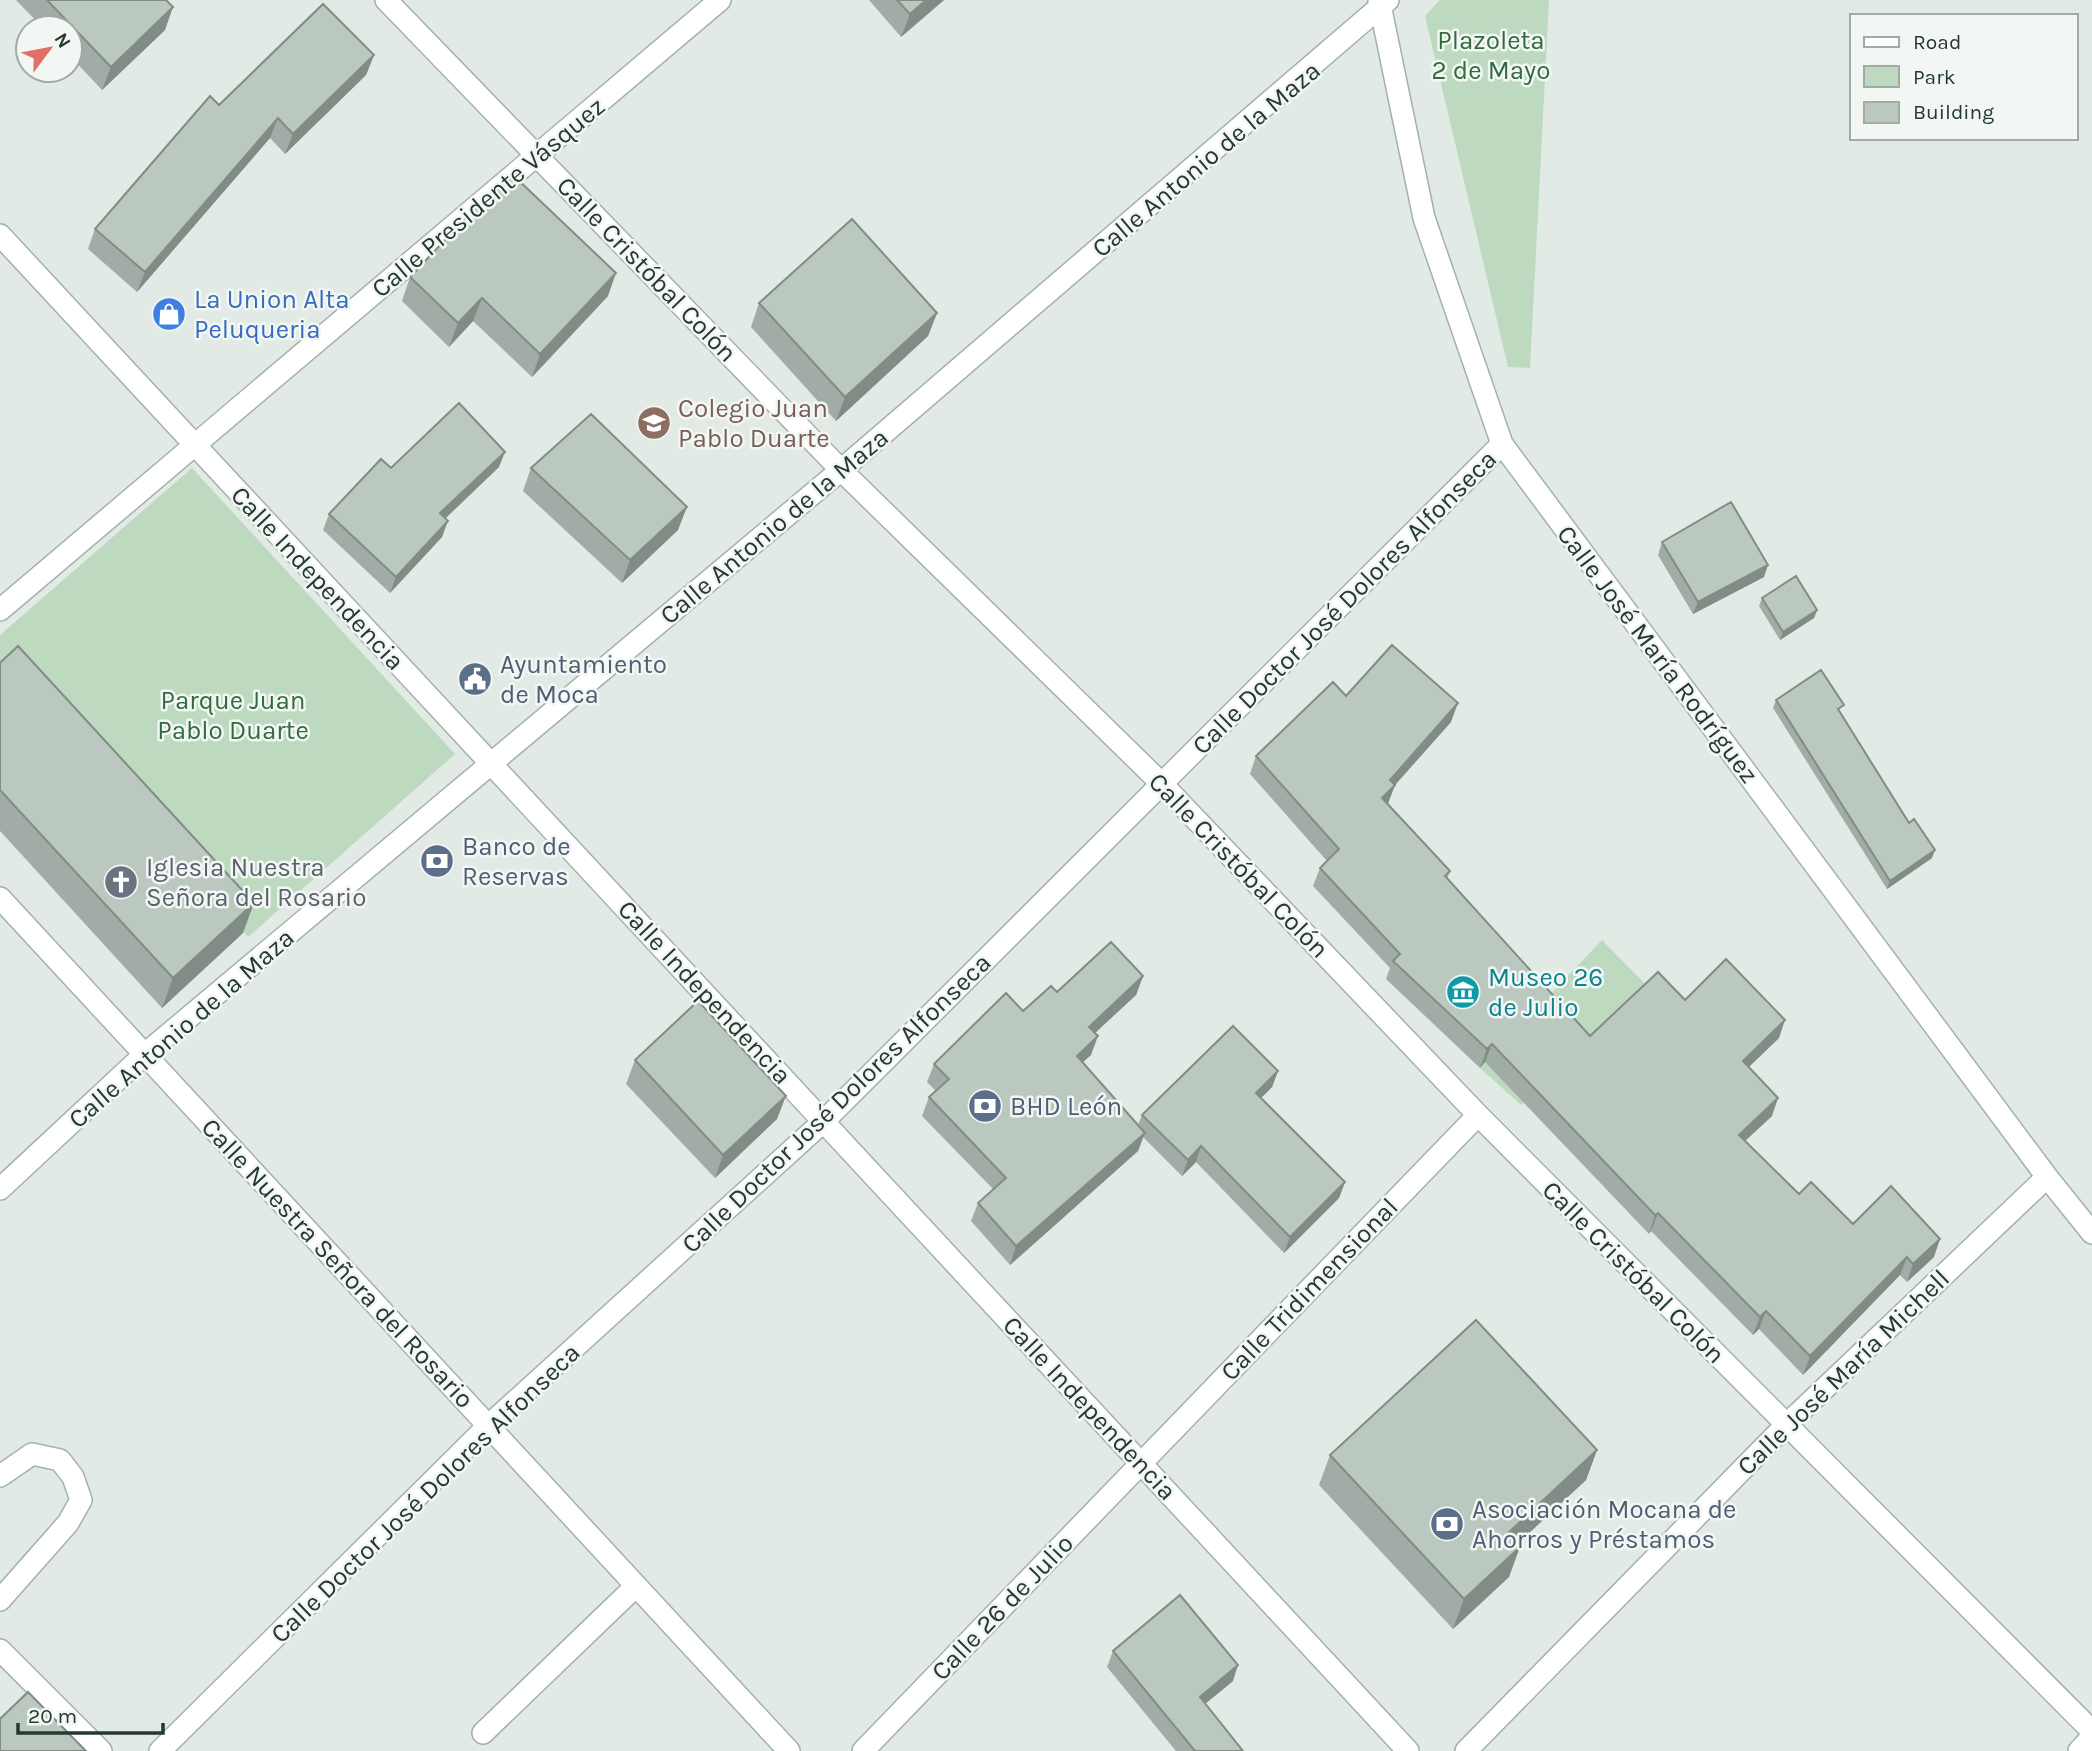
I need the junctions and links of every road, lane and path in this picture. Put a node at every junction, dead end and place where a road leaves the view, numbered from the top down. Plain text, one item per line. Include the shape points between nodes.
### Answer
1 (386, 0) edge
2 (720, 0) edge
3 (1382, 3) edge
4 (537, 155) junction
5 (0, 235) edge
6 (1502, 444) junction
7 (194, 446) junction
8 (841, 470) junction
9 (0, 610) edge
10 (493, 765) junction
11 (1162, 784) junction
12 (0, 898) edge
13 (145, 1054) junction
14 (1478, 1115) junction
15 (825, 1120) junction
16 (2047, 1177) junction
17 (0, 1189) edge
18 (2092, 1233) edge
19 (488, 1426) junction
20 (1785, 1426) junction
21 (1140, 1463) junction
22 (0, 1476) edge
23 (636, 1586) junction
24 (0, 1600) edge
25 (0, 1650) edge
26 (2092, 1731) edge
27 (483, 1732) dead end
28 (2092, 1737) edge
29 (101, 1751) edge
30 (160, 1751) edge
31 (789, 1751) edge
32 (863, 1751) edge
33 (1408, 1751) edge
34 (1466, 1751) edge
35 (2078, 1751) edge

1 - 4 street, Calle Cristóbal Colón
2 - 4 street, Calle Presidente Vásquez
3 - 6 street, Calle José María Rodríguez via 1424,218
3 - 8 street, Calle Antonio de la Maza
4 - 7 street, Calle Presidente Vásquez
4 - 8 street, Calle Cristóbal Colón
5 - 7 street, Calle Independencia
6 - 11 street, Calle Doctor José Dolores Alfonseca
6 - 16 street, Calle José María Rodríguez
7 - 9 street, Calle Presidente Vásquez
7 - 10 street, Calle Independencia
8 - 10 street, Calle Antonio de la Maza
8 - 11 street, Calle Cristóbal Colón
10 - 13 street, Calle Antonio de la Maza
10 - 15 street, Calle Independencia
11 - 14 street, Calle Cristóbal Colón
11 - 15 street, Calle Doctor José Dolores Alfonseca
12 - 13 street, Calle Nuestra Señora del Rosario
13 - 17 street, Calle Antonio de la Maza
13 - 19 street, Calle Nuestra Señora del Rosario
14 - 20 street, Calle Cristóbal Colón
14 - 21 street, Calle Tridimensional
15 - 19 street, Calle Doctor José Dolores Alfonseca
15 - 21 street, Calle Independencia
16 - 18 street, Calle José María Rodríguez
16 - 20 street, Calle José María Michell
19 - 23 street, Calle Nuestra Señora del Rosario
19 - 30 street, Calle Doctor José Dolores Alfonseca
20 - 26 street, Calle Cristóbal Colón
20 - 34 street, Calle José María Michell
21 - 32 street, Calle 26 de Julio
21 - 33 street, Calle Independencia
22 - 24 street via 32,1454 60,1460 74,1477 81,1500 68,1523
23 - 27 street
23 - 31 street, Calle Nuestra Señora del Rosario
25 - 29 street
28 - 35 street

